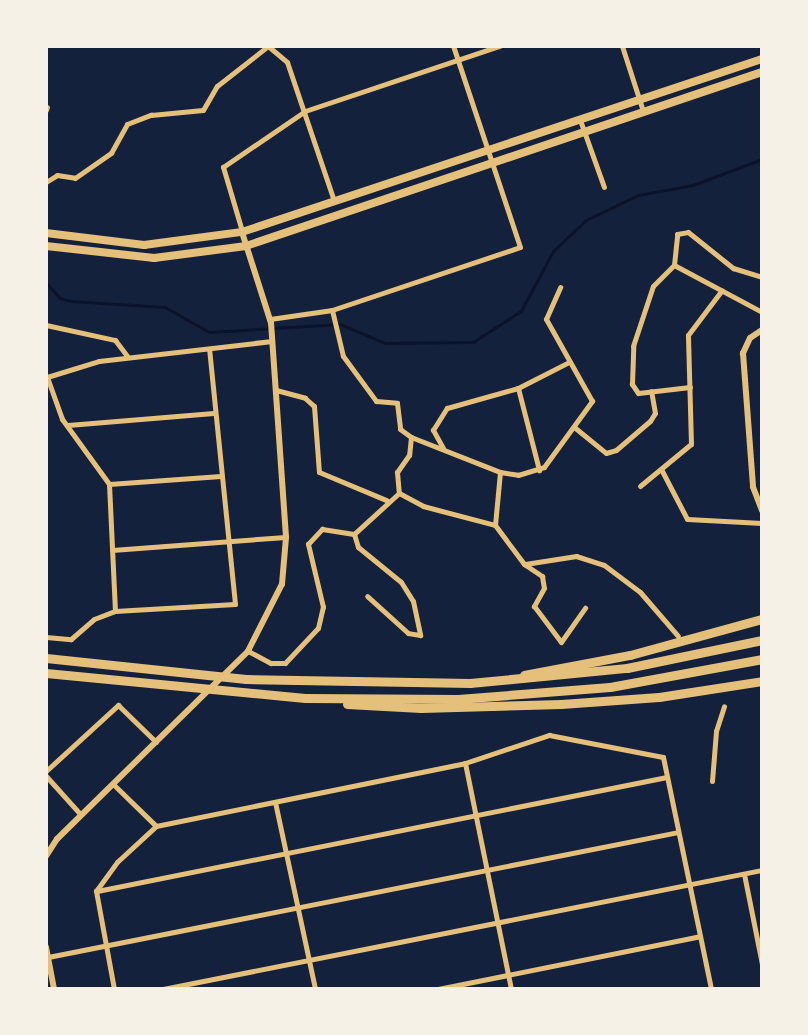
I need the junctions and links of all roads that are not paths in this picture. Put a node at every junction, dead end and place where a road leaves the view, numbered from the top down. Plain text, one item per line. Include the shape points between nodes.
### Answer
1 (268, 46) edge
2 (453, 46) edge
3 (499, 46) edge
4 (622, 46) edge
5 (762, 59) edge
6 (457, 60) junction
7 (762, 72) edge
8 (640, 100) junction
9 (305, 111) junction
10 (643, 111) junction
11 (580, 120) junction
12 (583, 132) junction
13 (488, 151) junction
14 (492, 162) junction
15 (46, 182) edge
16 (604, 187) dead end
17 (335, 202) junction
18 (242, 232) junction
19 (46, 233) edge
20 (46, 246) edge
21 (246, 246) junction
22 (674, 265) junction
23 (762, 277) edge
24 (560, 287) dead end
25 (722, 290) junction
26 (762, 312) edge
27 (332, 314) junction
28 (270, 321) junction
29 (46, 325) edge
30 (762, 330) edge
31 (272, 339) junction
32 (209, 350) junction
33 (128, 357) junction
34 (569, 362) junction
35 (47, 377) edge
36 (690, 387) junction
37 (518, 388) junction
38 (276, 390) junction
39 (651, 391) junction
40 (214, 413) junction
41 (67, 425) junction
42 (574, 427) junction
43 (411, 437) junction
44 (444, 449) junction
45 (762, 462) edge
46 (752, 463) junction
47 (661, 469) junction
48 (539, 470) junction
49 (500, 472) junction
50 (221, 476) junction
51 (109, 484) junction
52 (640, 486) dead end
53 (399, 493) junction
54 (386, 500) junction
55 (762, 510) edge
56 (762, 523) edge
57 (495, 525) junction
58 (354, 534) junction
59 (286, 537) junction
60 (228, 540) junction
61 (112, 550) junction
62 (524, 564) junction
63 (367, 596) dead end
64 (585, 608) dead end
65 (115, 611) junction
66 (762, 619) edge
67 (678, 636) dead end
68 (46, 637) edge
69 (762, 640) edge
70 (248, 651) junction
71 (46, 658) edge
72 (762, 659) edge
73 (46, 673) edge
74 (762, 681) edge
75 (470, 683) junction
76 (305, 698) junction
77 (724, 706) dead end
78 (156, 742) junction
79 (465, 763) junction
80 (46, 774) edge
81 (667, 777) junction
82 (712, 781) dead end
83 (113, 784) junction
84 (275, 802) junction
85 (81, 815) junction
86 (475, 816) junction
87 (156, 826) junction
88 (678, 832) junction
89 (286, 854) junction
90 (46, 856) edge
91 (486, 869) junction
92 (762, 870) edge
93 (744, 874) junction
94 (689, 884) junction
95 (96, 891) junction
96 (297, 907) junction
97 (497, 923) junction
98 (700, 936) junction
99 (106, 945) junction
100 (46, 947) edge
101 (47, 957) edge
102 (308, 960) junction
103 (762, 964) edge
104 (508, 975) junction
105 (54, 989) edge
106 (114, 989) edge
107 (163, 989) edge
108 (315, 989) edge
109 (438, 989) edge
110 (511, 989) edge
111 (711, 989) edge

1 - 9 street via 285,57
1 - 15 street via 217,86 203,110 151,115 127,124 111,153 75,178 57,175
2 - 6 street
3 - 6 street
4 - 8 street
5 - 8 main road
6 - 9 street
6 - 13 street
7 - 10 main road
8 - 10 street
8 - 11 main road
9 - 17 street
9 - 18 street via 223,167
10 - 12 main road
11 - 12 street
11 - 13 main road
12 - 14 main road
12 - 16 street
13 - 14 street
13 - 17 main road
14 - 21 main road
14 - 27 street via 520,247
17 - 18 main road
18 - 19 main road via 144,245
18 - 21 street
20 - 21 main road via 154,258
21 - 28 street
22 - 23 street via 677,234 688,232 733,268
22 - 25 street
22 - 39 street via 653,286 633,346 632,384 638,393
24 - 34 street via 546,319
25 - 26 street
25 - 36 street via 688,335
27 - 28 street
27 - 43 street via 339,348 376,401 397,403 400,429
28 - 31 street
29 - 33 street via 115,340
30 - 46 street via 750,338 743,353
31 - 32 street via 219,343
31 - 38 street
32 - 33 street
32 - 40 street
33 - 35 street
34 - 37 street
34 - 42 street via 592,401
35 - 41 street
36 - 39 street
36 - 47 street via 691,444
37 - 44 street via 440,414 433,430
37 - 48 street
38 - 54 street via 314,406 319,472
38 - 59 street
39 - 42 street via 655,413 616,450 606,453
40 - 41 street
40 - 50 street
41 - 51 street
42 - 48 street
43 - 44 street
43 - 53 street via 409,455 397,472
44 - 49 street
45 - 46 street
46 - 55 street via 753,487
47 - 52 street
47 - 56 street via 687,519
48 - 49 street
49 - 57 street
50 - 51 street
50 - 60 street
51 - 61 street
53 - 54 street
53 - 57 street via 423,506
54 - 58 street
57 - 62 street
58 - 63 street via 358,547 401,582 413,601 420,635 408,633
58 - 70 street via 322,529 308,544 323,618 295,657 271,663
59 - 60 street
59 - 70 street via 282,584
60 - 61 street
60 - 65 street via 235,604
61 - 65 street
62 - 64 street via 542,576 544,588 534,606 561,642
62 - 67 street via 576,556 604,565 640,592
65 - 68 street via 94,619 71,639
66 - 75 highway via 630,655
69 - 75 highway via 627,668
70 - 78 street
71 - 75 highway via 246,679
72 - 76 highway via 665,679 521,696
73 - 76 highway
74 - 76 highway via 659,697 561,704 400,708
77 - 82 street
78 - 80 street via 118,705
78 - 83 street
79 - 81 street via 549,735 663,757
79 - 84 street
79 - 86 street
80 - 85 street
81 - 86 street
81 - 88 street
83 - 85 street
83 - 87 street
84 - 87 street
84 - 89 street
85 - 90 street
86 - 89 street
86 - 91 street
87 - 95 street
88 - 91 street
88 - 94 street
89 - 95 street
89 - 96 street
91 - 96 street
91 - 97 street
92 - 93 street
93 - 94 street
93 - 103 street
94 - 97 street
94 - 98 street
95 - 99 street
96 - 99 street
96 - 102 street
97 - 102 street
97 - 104 street
98 - 104 street
98 - 111 street
99 - 101 street
99 - 106 street
100 - 101 street
101 - 105 street
102 - 107 street
102 - 108 street
104 - 109 street
104 - 110 street

